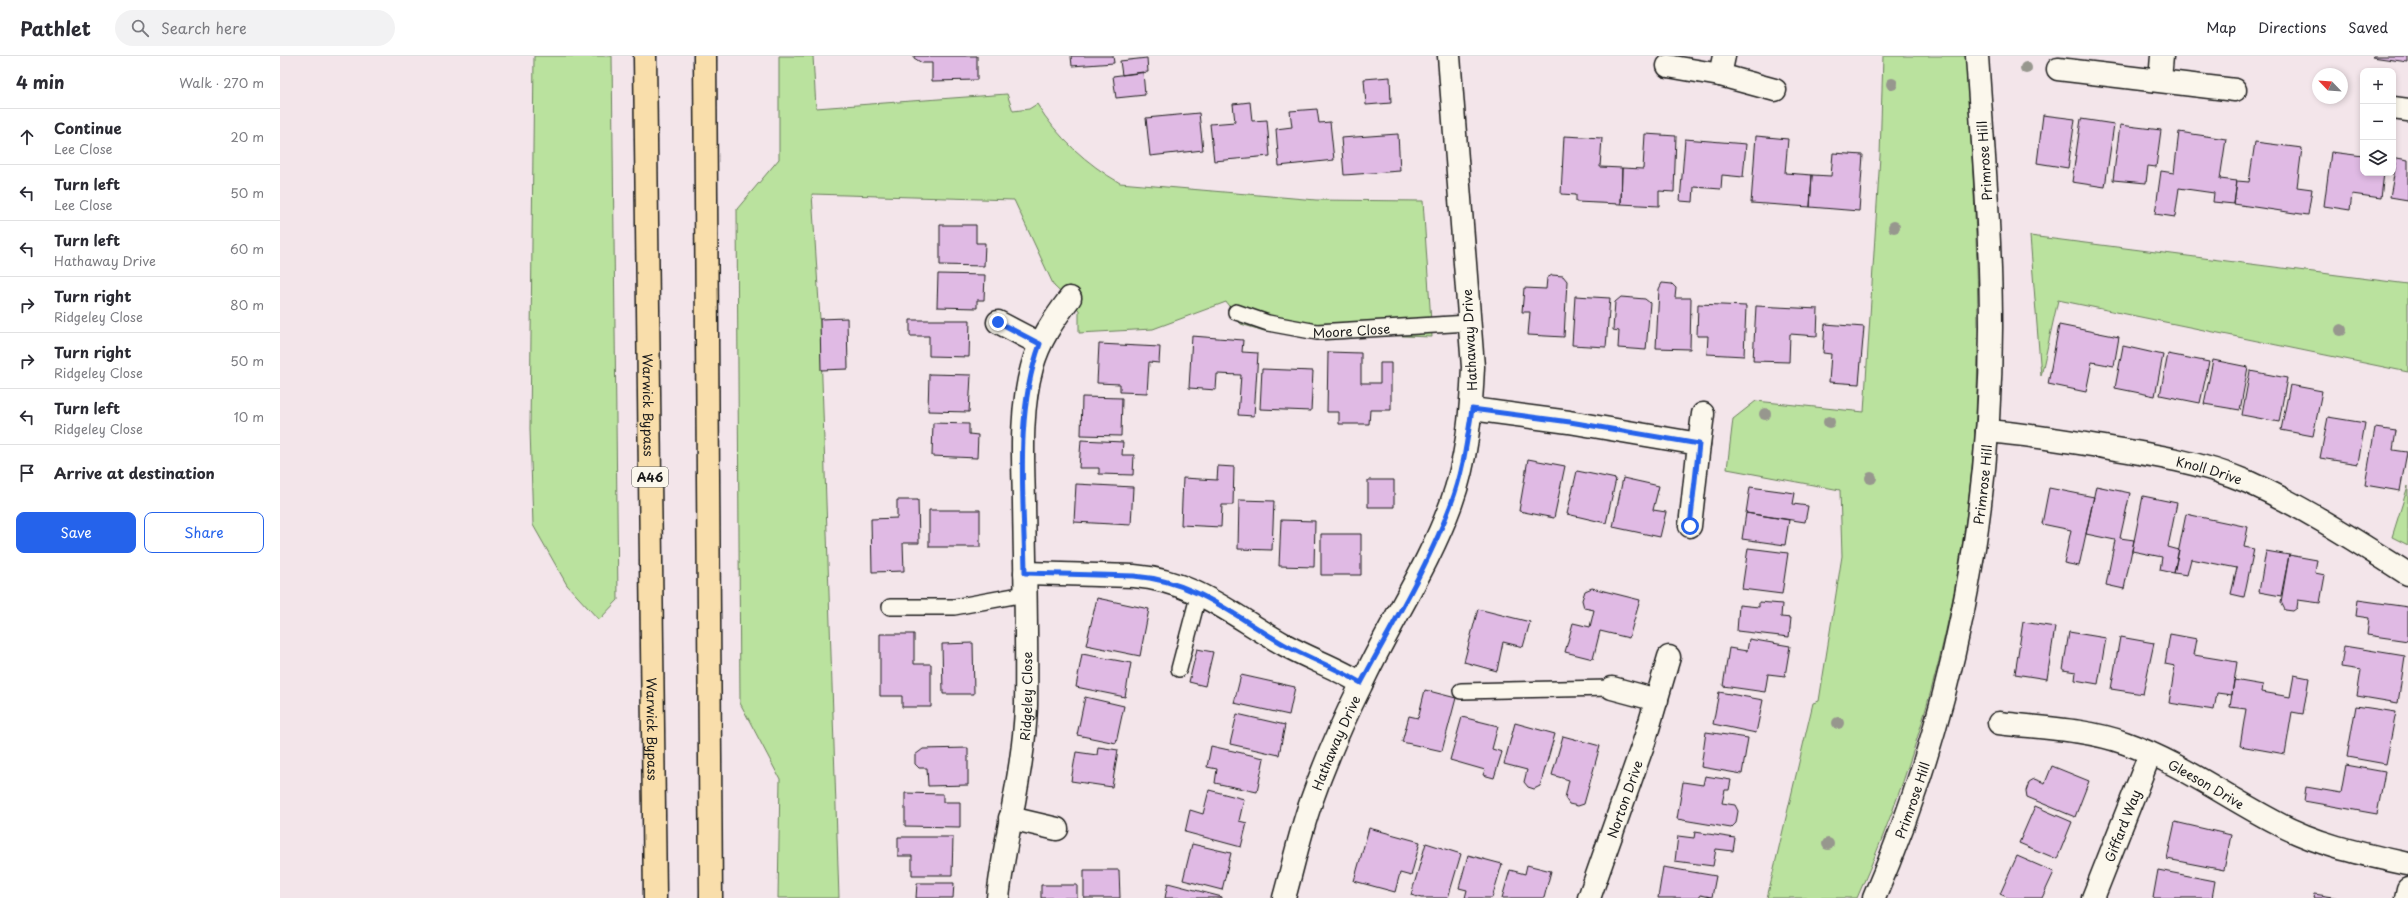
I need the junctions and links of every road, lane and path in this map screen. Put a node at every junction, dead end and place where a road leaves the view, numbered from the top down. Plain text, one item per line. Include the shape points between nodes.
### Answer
1 (645, 56) edge
2 (705, 56) edge
3 (1449, 56) edge
4 (1977, 56) edge
5 (2162, 56) edge
6 (1668, 66) dead end
7 (1722, 66) edge
8 (2058, 69) dead end
9 (2160, 80) junction
10 (1775, 90) dead end
11 (2235, 90) dead end
12 (2396, 108) edge
13 (2408, 110) edge
14 (1070, 298) dead end
15 (1236, 312) dead end
16 (998, 322) dead end
17 (1469, 323) junction
18 (1040, 344) junction
19 (1472, 409) junction
20 (1703, 414) dead end
21 (1987, 431) junction
22 (1699, 444) junction
23 (1690, 526) dead end
24 (1025, 573) junction
25 (2408, 574) edge
26 (1199, 593) junction
27 (1025, 594) junction
28 (890, 607) dead end
29 (1669, 658) dead end
30 (1179, 669) dead end
31 (1361, 683) junction
32 (1612, 688) joint
33 (1461, 691) dead end
34 (1657, 700) junction
35 (2000, 723) dead end
36 (2150, 754) junction
37 (1010, 818) junction
38 (1057, 829) dead end
39 (2408, 864) edge
40 (2408, 889) edge
41 (655, 898) edge
42 (711, 898) edge
43 (998, 898) edge
44 (1284, 898) edge
45 (1589, 898) edge
46 (1874, 898) edge
47 (2093, 898) edge
48 (2406, 898) edge

1 - 41 highway, Warwick Bypass / A46
2 - 42 highway
3 - 17 street, Hathaway Drive
4 - 21 street, Primrose Hill via 1991,327
5 - 9 street
6 - 7 street
7 - 10 street
8 - 9 street
9 - 11 street
12 - 13 street
14 - 18 street, Ridgeley Close
15 - 17 lane, Moore Close via 1268,323 1317,332
16 - 18 street
17 - 19 street, Hathaway Drive via 1473,367
18 - 24 street, Ridgeley Close via 1032,367 1023,442
19 - 22 street via 1570,422
19 - 31 street, Hathaway Drive via 1465,458 1451,504 1429,555
20 - 22 street
21 - 25 street, Knoll Drive via 2132,451 2220,472 2254,485 2328,523
21 - 46 street, Primrose Hill via 1981,498 1970,572 1947,681 1912,798
22 - 23 street
24 - 26 street via 1151,577 1182,585
24 - 27 street, Ridgeley Close
26 - 30 lane
26 - 31 street via 1275,640
27 - 28 lane via 954,607
27 - 37 street, Ridgeley Close via 1026,706 1020,768
29 - 34 street, Norton Drive
31 - 44 street, Hathaway Drive via 1310,803
32 - 33 lane
32 - 34 street
34 - 45 street, Norton Drive
35 - 36 street, Gleeson Drive via 2098,736
36 - 39 street, Gleeson Drive via 2197,776 2275,822 2309,838
36 - 47 street, Giffard Way
37 - 38 street
37 - 43 street, Ridgeley Close via 1002,857
40 - 48 street

